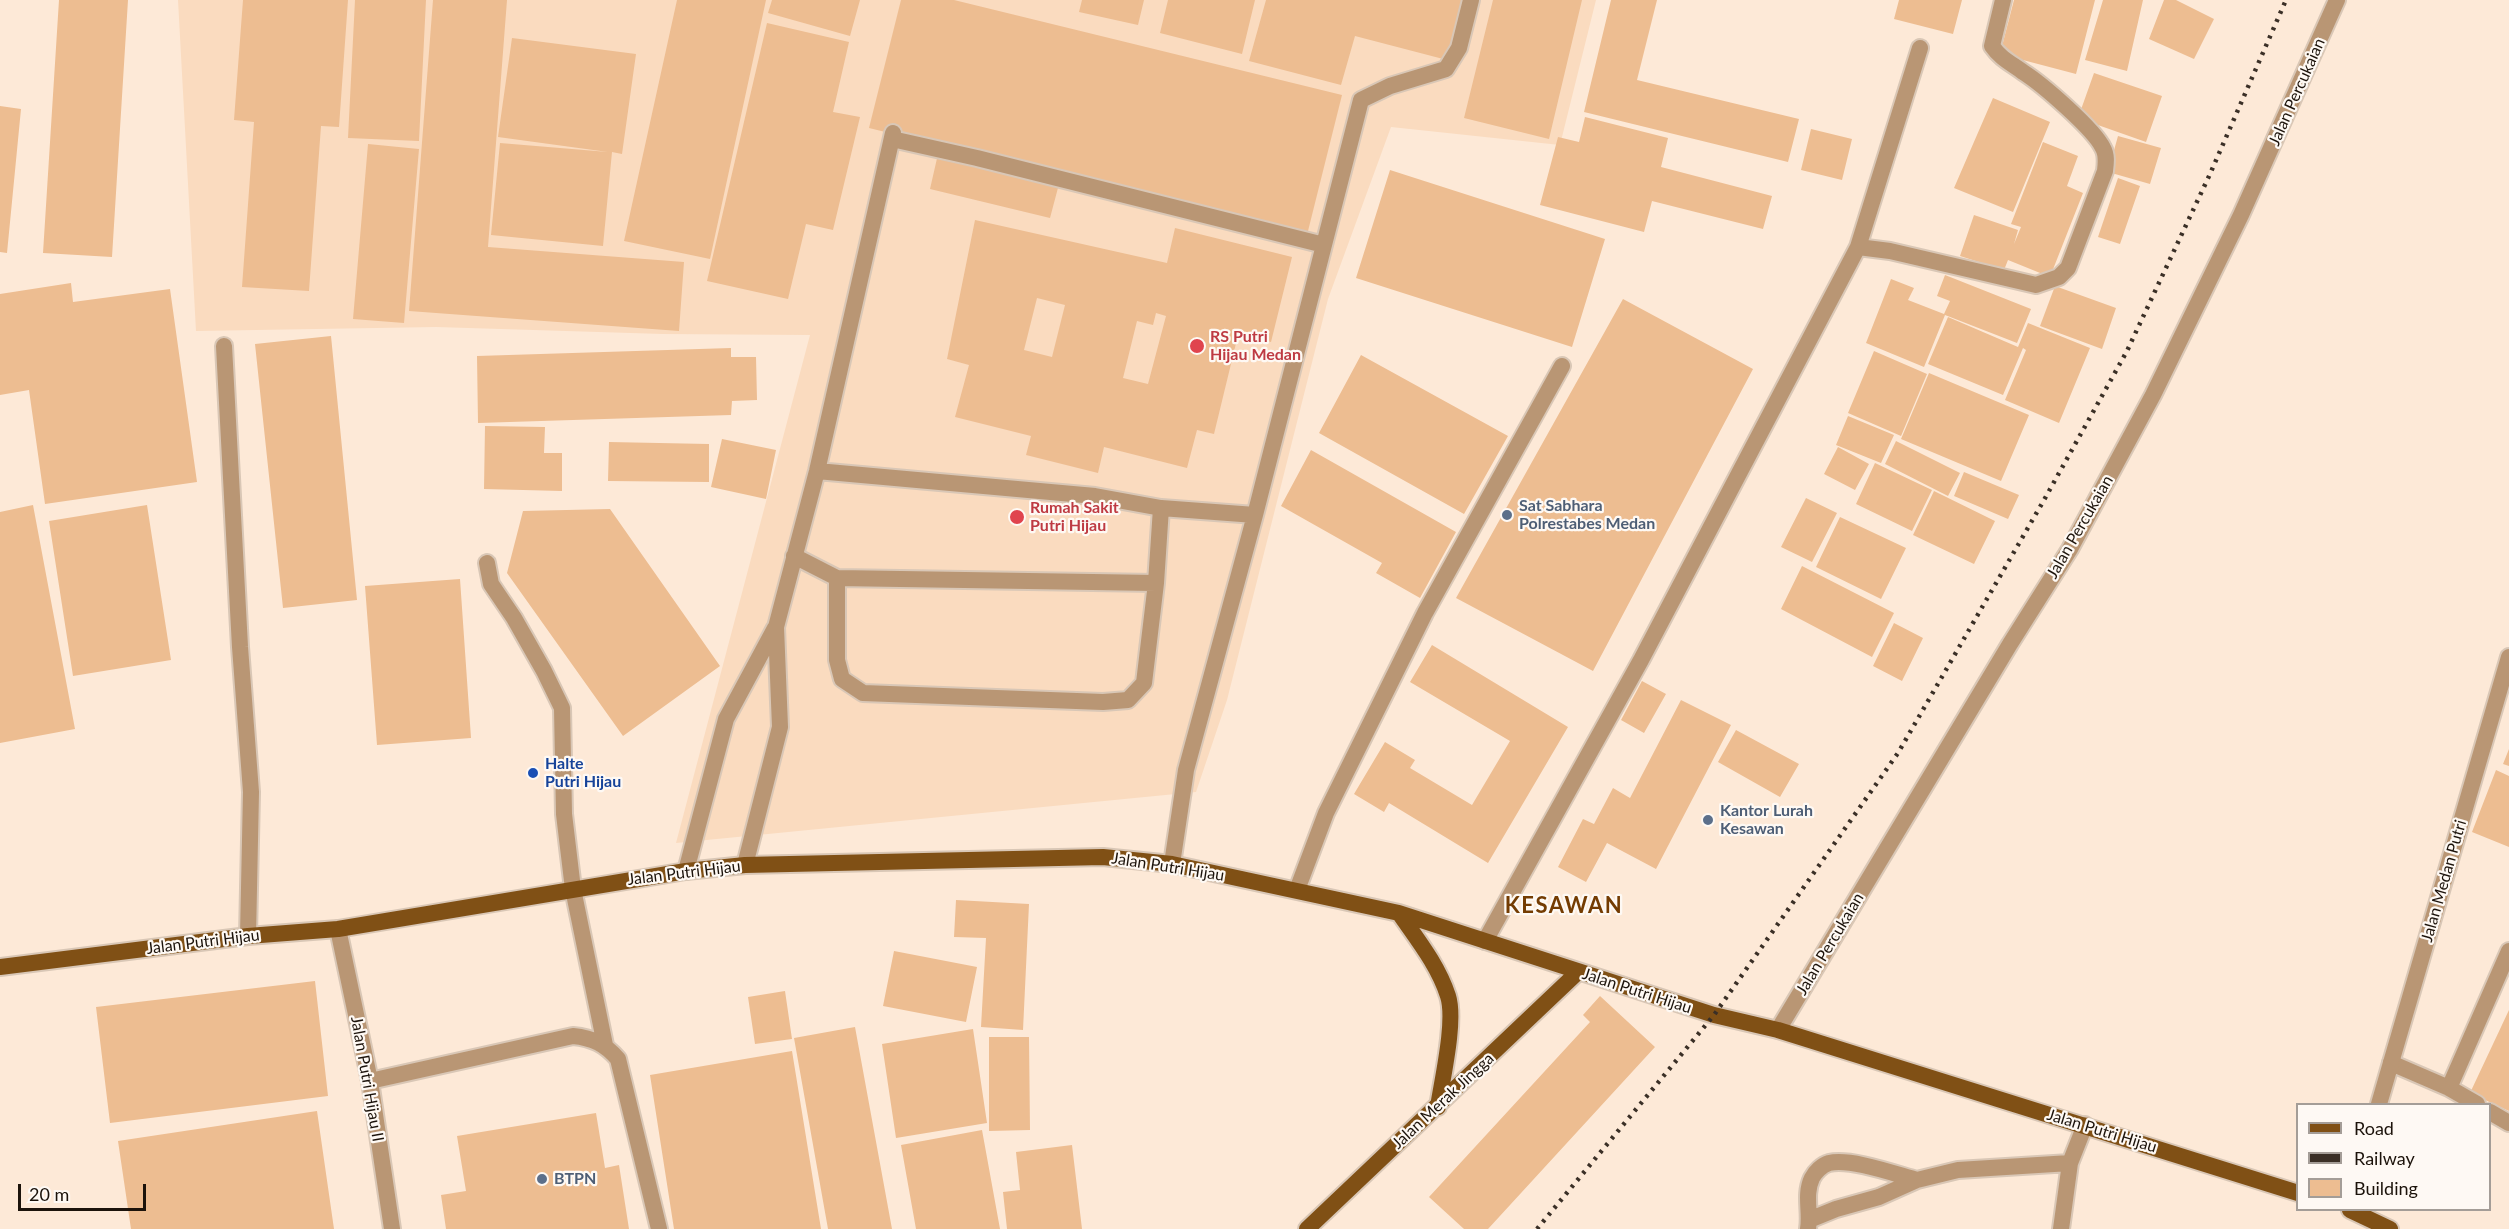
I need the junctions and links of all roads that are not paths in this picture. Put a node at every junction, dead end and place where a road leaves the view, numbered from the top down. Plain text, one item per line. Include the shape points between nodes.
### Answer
1 (1471, 0) edge
2 (2003, 0) edge
3 (2337, 0) edge
4 (1920, 48) dead end
5 (1324, 245) junction
6 (1858, 247) junction
7 (224, 346) dead end
8 (1562, 366) dead end
9 (817, 471) junction
10 (1161, 508) junction
11 (1255, 515) junction
12 (794, 555) junction
13 (487, 562) dead end
14 (837, 578) junction
15 (1156, 583) junction
16 (776, 627) junction
17 (2508, 662) edge
18 (1172, 864) junction
19 (745, 865) junction
20 (686, 871) junction
21 (573, 889) junction
22 (1297, 890) junction
23 (1399, 913) junction
24 (338, 929) junction
25 (248, 936) junction
26 (1485, 941) junction
27 (2509, 951) edge
28 (0, 967) edge
29 (1578, 972) junction
30 (1778, 1030) junction
31 (605, 1045) junction
32 (2391, 1063) junction
33 (370, 1080) junction
34 (2449, 1088) junction
35 (2379, 1103) edge
36 (2475, 1103) edge
37 (1438, 1107) junction
38 (2491, 1113) edge
39 (2509, 1123) edge
40 (2085, 1125) junction
41 (2070, 1163) junction
42 (1917, 1180) junction
43 (2296, 1192) edge
44 (2354, 1211) edge
45 (1809, 1225) edge
46 (392, 1229) edge
47 (659, 1229) edge
48 (1307, 1229) edge
49 (2061, 1229) edge
50 (2390, 1229) edge

1 - 5 street via 1459,48 1446,69 1390,86 1361,100
2 - 6 street via 1992,46 2000,58 2072,112 2103,146 2106,155 2106,171 2068,268 2060,277 2036,285
3 - 30 street, Jalan Percukaian via 2241,215 2070,549
4 - 6 street
5 - 9 street via 892,136
5 - 11 street
6 - 26 street via 1641,660
7 - 25 street via 251,792
8 - 22 street via 1425,614 1326,813
9 - 10 street via 1095,496
9 - 12 street
10 - 11 street
10 - 15 street
11 - 18 street via 1186,770
12 - 14 street
12 - 16 street
13 - 21 street via 491,584 514,618 562,708 564,814
14 - 15 street
14 - 15 street via 837,660 842,679 863,693 1103,702 1128,700 1144,683
16 - 19 street via 780,727
16 - 20 street via 726,719
17 - 32 street, Jalan Medan Putri
18 - 19 main road, Jalan Putri Hijau via 1103,857
18 - 22 main road, Jalan Putri Hijau
19 - 20 main road, Jalan Putri Hijau
20 - 21 main road, Jalan Putri Hijau
21 - 24 main road, Jalan Putri Hijau
21 - 31 street
22 - 23 main road, Jalan Putri Hijau
23 - 26 main road, Jalan Putri Hijau
23 - 37 main road via 1433,962 1449,998 1449,1032
24 - 25 main road, Jalan Putri Hijau
24 - 33 street, Jalan Putri Hijau II
25 - 28 main road, Jalan Putri Hijau
26 - 29 main road, Jalan Putri Hijau
27 - 34 street
29 - 30 main road, Jalan Putri Hijau via 1714,1015
29 - 37 main road, Jalan Merak Jingga
30 - 40 main road, Jalan Putri Hijau
31 - 33 street via 573,1036
31 - 47 street via 618,1059
32 - 34 street
32 - 35 street, Jalan Medan Putri
33 - 46 street, Jalan Putri Hijau II
34 - 36 street
37 - 48 main road, Jalan Merak Jingga
38 - 39 street
40 - 41 street
40 - 43 main road, Jalan Putri Hijau
41 - 42 street via 1958,1170
41 - 49 street
42 - 45 street via 1879,1197 1836,1209
42 - 45 street via 1859,1165 1830,1163 1812,1178 1807,1199
44 - 50 main road

